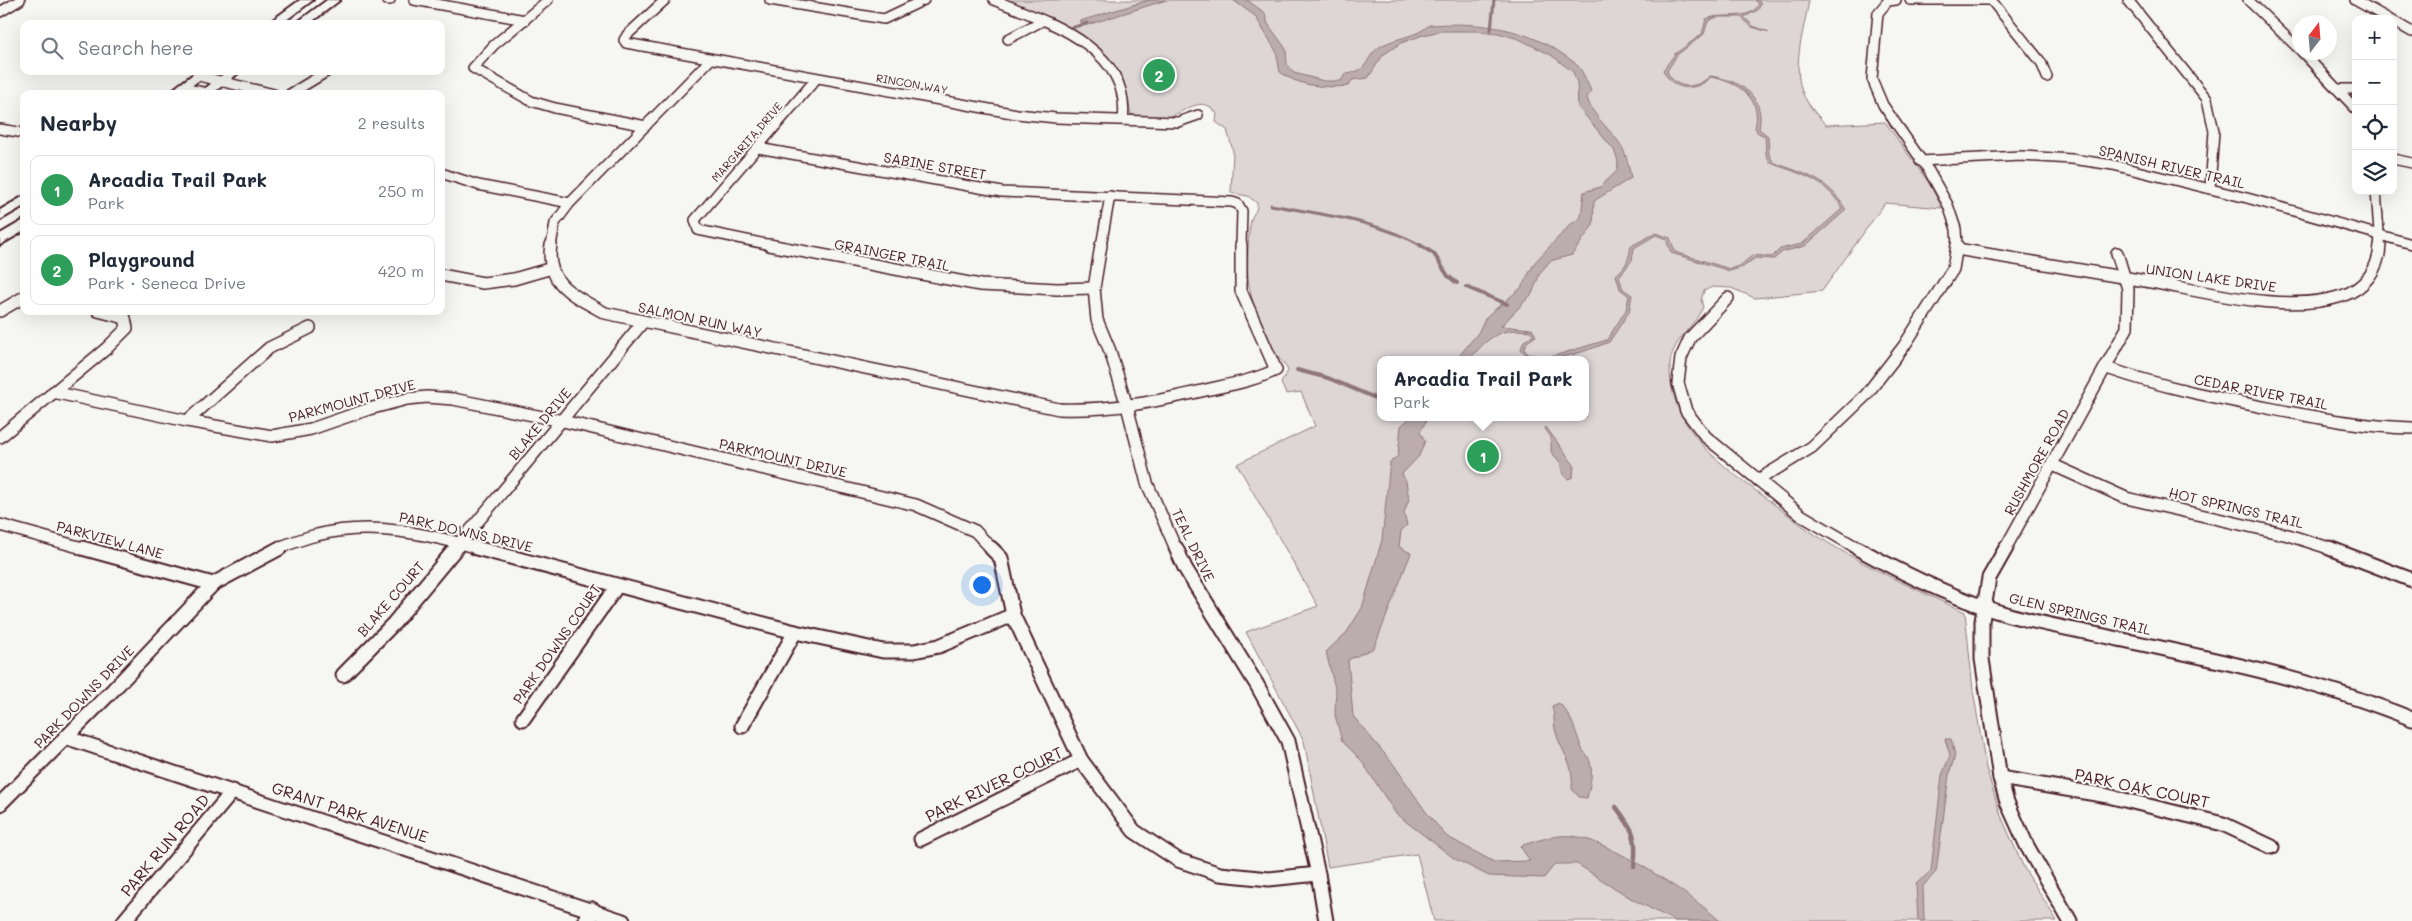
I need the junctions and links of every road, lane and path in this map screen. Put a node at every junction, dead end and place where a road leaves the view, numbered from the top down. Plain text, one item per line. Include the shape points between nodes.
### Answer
1 (20, 0) edge
2 (307, 0) edge
3 (334, 0) edge
4 (414, 0) edge
5 (548, 0) edge
6 (665, 0) edge
7 (770, 0) edge
8 (924, 0) edge
9 (994, 0) edge
10 (1896, 0) edge
11 (1910, 0) edge
12 (1991, 0) edge
13 (2128, 0) edge
14 (2248, 0) edge
15 (2355, 0) edge
16 (0, 12) edge
17 (2382, 15) edge
18 (279, 20) edge
19 (306, 20) edge
20 (525, 20) junction
21 (1042, 21) junction
22 (2397, 23) edge
23 (2412, 32) edge
24 (1008, 39) dead end
25 (2292, 43) edge
26 (710, 60) junction
27 (2309, 60) edge
28 (201, 75) edge
29 (205, 75) edge
30 (230, 75) edge
31 (321, 75) edge
32 (2047, 77) dead end
33 (816, 79) junction
34 (222, 81) junction
35 (2338, 89) junction
36 (2352, 89) edge
37 (179, 90) edge
38 (212, 90) edge
39 (258, 90) edge
40 (297, 90) edge
41 (2352, 105) edge
42 (1198, 116) dead end
43 (1123, 120) junction
44 (646, 126) junction
45 (0, 129) edge
46 (20, 132) edge
47 (758, 148) junction
48 (2397, 160) edge
49 (1920, 161) junction
50 (2412, 163) edge
51 (445, 174) edge
52 (2210, 189) junction
53 (2376, 195) edge
54 (1110, 196) junction
55 (20, 203) edge
56 (570, 203) junction
57 (0, 216) edge
58 (695, 220) joint
59 (20, 227) edge
60 (2379, 235) junction
61 (1, 239) edge
62 (2412, 244) edge
63 (1957, 249) junction
64 (2117, 253) dead end
65 (552, 268) junction
66 (445, 276) edge
67 (2128, 279) junction
68 (1094, 288) junction
69 (1728, 298) dead end
70 (20, 299) edge
71 (0, 311) edge
72 (113, 315) edge
73 (643, 322) junction
74 (310, 328) dead end
75 (2107, 368) junction
76 (54, 392) junction
77 (1127, 406) junction
78 (563, 421) junction
79 (186, 422) junction
80 (2412, 428) edge
81 (0, 437) edge
82 (2054, 465) junction
83 (1758, 480) junction
84 (0, 525) edge
85 (459, 542) junction
86 (2412, 580) edge
87 (213, 584) junction
88 (617, 586) junction
89 (1984, 606) junction
90 (1013, 615) junction
91 (795, 632) junction
92 (343, 675) dead end
93 (523, 718) dead end
94 (2412, 719) edge
95 (742, 726) dead end
96 (65, 737) junction
97 (1081, 760) junction
98 (2000, 778) junction
99 (233, 791) junction
100 (0, 804) edge
101 (922, 839) dead end
102 (2272, 847) dead end
103 (1318, 874) junction
104 (589, 916) edge
105 (124, 921) edge
106 (624, 921) edge
107 (1326, 921) edge
108 (2070, 921) edge

1 - 16 street
2 - 18 main road
3 - 19 main road
4 - 20 street
5 - 20 street
6 - 26 street, RINCON WAY via 627,35 624,42
7 - 8 street via 874,18 890,18
9 - 21 street
10 - 49 street via 1888,1 1878,13 1872,79 1882,105
11 - 12 street
12 - 32 street via 2041,62
13 - 52 street via 2207,99 2214,130
14 - 25 street
15 - 17 street
20 - 44 street via 475,63 476,71 531,101
21 - 24 street
21 - 43 street via 1081,40 1104,59 1123,99
22 - 23 street
26 - 33 street, RINCON WAY
26 - 44 street, SALMON RUN WAY
27 - 35 street
28 - 37 main road
29 - 34 street
30 - 34 main road
31 - 40 street
33 - 43 street, RINCON WAY via 1016,114
33 - 47 street, MARGARITA DRIVE
34 - 38 main road
34 - 39 street
35 - 36 street
35 - 41 street
42 - 43 street, RINCON WAY via 1178,122
44 - 56 street, SALMON RUN WAY
45 - 46 street
47 - 54 street, SABINE STREET via 1002,192
47 - 58 street, MARGARITA DRIVE
48 - 50 street
49 - 52 street, SPANISH RIVER TRAIL via 1994,156 2072,160 2114,165
49 - 63 street via 1948,205 1956,229
51 - 56 street via 478,185
52 - 60 street, SPANISH RIVER TRAIL
53 - 60 street, UNION LAKE DRIVE
54 - 68 street, TEAL DRIVE
54 - 77 street, SABINE STREET via 1238,204 1242,211 1241,291 1276,370 1260,378
55 - 57 main road
56 - 65 street, SALMON RUN WAY via 555,223 549,256
58 - 68 street, GRAINGER TRAIL via 698,230 711,234 980,285
59 - 61 main road
60 - 62 street, SPANISH RIVER TRAIL
60 - 67 street, UNION LAKE DRIVE via 2379,257 2372,273 2363,284 2334,298 2282,302
63 - 67 street, UNION LAKE DRIVE
63 - 83 street via 1953,269 1904,346 1866,395 1812,447
64 - 67 street, RUSHMORE ROAD
65 - 66 street via 514,279 483,283
65 - 73 street, SALMON RUN WAY via 566,291 605,313
67 - 75 street, RUSHMORE ROAD via 2130,306 2127,328
68 - 77 street, TEAL DRIVE via 1097,320
69 - 83 street, GLEN SPRINGS TRAIL via 1690,338 1681,358 1678,384 1686,411 1706,437
70 - 71 street
72 - 76 street via 125,318 127,328
73 - 77 street, SALMON RUN WAY via 1059,409 1085,411
73 - 78 street, BLAKE DRIVE
74 - 79 street via 262,354
75 - 80 street, CEDAR RIVER TRAIL via 2169,389 2231,402 2345,423
75 - 82 street, RUSHMORE ROAD
76 - 79 street, PARKMOUNT DRIVE
76 - 81 street
77 - 103 street, TEAL DRIVE via 1147,483 1185,568 1288,741
78 - 79 street, PARKMOUNT DRIVE via 453,398 426,397 397,402 311,429 272,436
78 - 85 street, BLAKE DRIVE
78 - 90 street, PARKMOUNT DRIVE via 916,505 975,531 1001,558
82 - 86 street, HOT SPRINGS TRAIL via 2126,498 2288,535
82 - 89 street, RUSHMORE ROAD via 1989,578
83 - 89 street, GLEN SPRINGS TRAIL via 1802,515 1882,562
84 - 87 street, PARKVIEW LANE
85 - 87 street, PARK DOWNS DRIVE via 394,529 342,530 276,549
85 - 88 street, PARK DOWNS DRIVE
85 - 92 street, BLAKE COURT via 394,623
87 - 96 street, PARK DOWNS DRIVE
88 - 91 street, PARK DOWNS DRIVE
88 - 93 street, PARK DOWNS COURT
89 - 94 street, GLEN SPRINGS TRAIL via 2040,623 2253,668 2360,698
89 - 98 street, RUSHMORE ROAD via 1982,659
90 - 91 street, PARK DOWNS DRIVE via 939,646 914,651 882,651
90 - 97 street, PARKMOUNT DRIVE
91 - 95 street
96 - 99 street, GRANT PARK AVENUE
96 - 100 street, PARK DOWNS DRIVE
97 - 101 street, PARK RIVER COURT
97 - 103 street, PARKMOUNT DRIVE via 1134,831 1178,860 1220,874 1269,879
98 - 102 street, PARK OAK COURT via 2108,796 2223,824
98 - 108 street, RUSHMORE ROAD via 2027,846
99 - 104 street, GRANT PARK AVENUE
99 - 105 street, PARK RUN ROAD
103 - 107 street, TEAL DRIVE
104 - 106 street, GRANT PARK AVENUE

